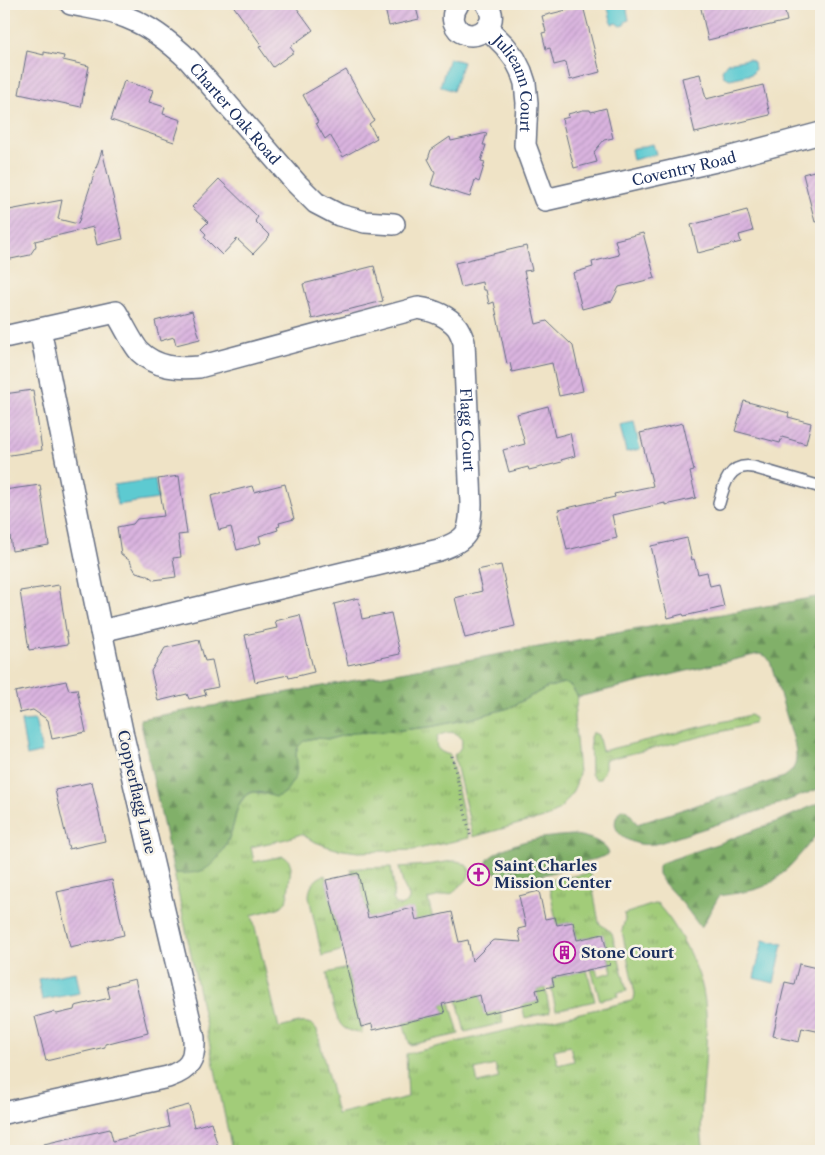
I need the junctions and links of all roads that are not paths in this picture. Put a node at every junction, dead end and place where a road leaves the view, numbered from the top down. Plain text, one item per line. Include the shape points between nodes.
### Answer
1 (71, 4) edge
2 (458, 4) edge
3 (487, 4) edge
4 (487, 28) junction
5 (821, 133) edge
6 (545, 200) joint
7 (394, 224) dead end
8 (40, 329) junction
9 (4, 337) edge
10 (821, 487) edge
11 (720, 503) dead end
12 (101, 631) junction
13 (4, 1113) edge

1 - 7 street, Charter Oak Road via 127,17 170,43 189,60 316,203 339,215 365,222
2 - 4 street, Julieann Court via 453,14 460,31 477,35
3 - 4 street, Julieann Court via 492,15
4 - 6 street, Julieann Court via 505,46 521,71 527,103 525,145
5 - 6 street, Coventry Road
8 - 9 street
8 - 12 street, Copperflagg Lane
8 - 12 street, Flagg Court via 116,312 139,351 165,366 182,368 199,367 418,308 446,317 457,327 464,342 472,504 466,534 457,544
10 - 11 lane via 746,466 739,467 723,487
12 - 13 street, Copperflagg Lane via 194,1038 194,1051 187,1068 168,1078

